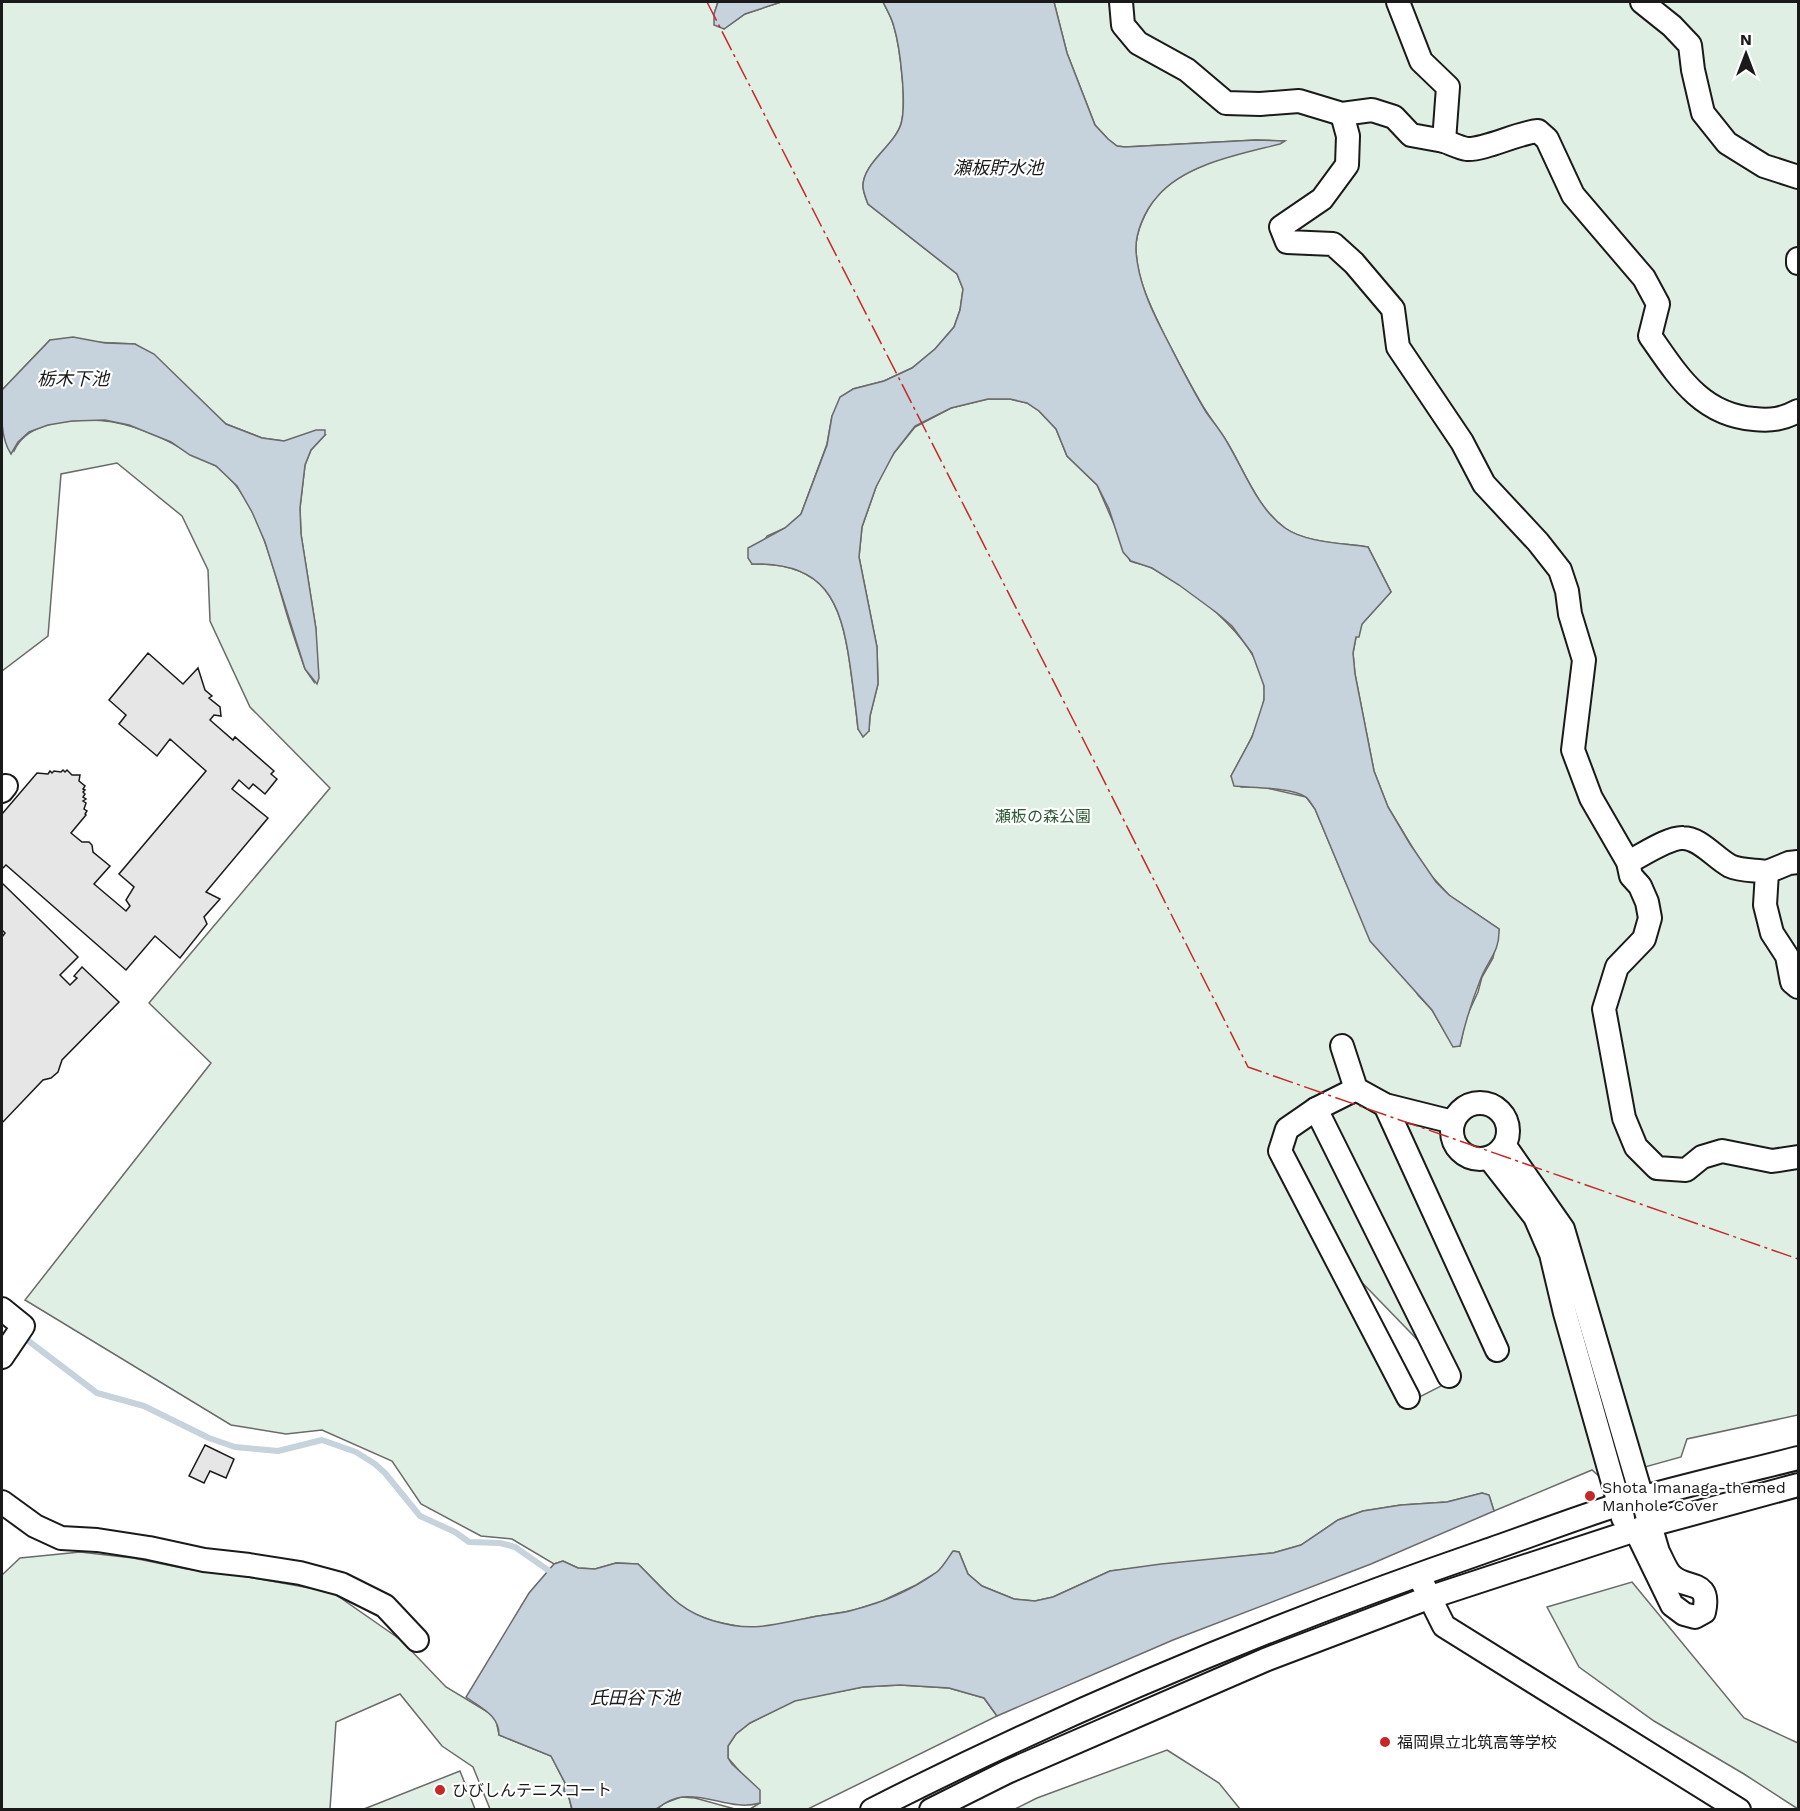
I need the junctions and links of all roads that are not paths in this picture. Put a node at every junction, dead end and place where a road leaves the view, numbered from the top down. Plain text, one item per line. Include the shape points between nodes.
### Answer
1 (1121, 2) edge
2 (1398, 2) edge
3 (1642, 2) edge
4 (1342, 114) junction
5 (1444, 141) junction
6 (1798, 177) edge
7 (1798, 259) edge
8 (1798, 264) edge
9 (1798, 411) edge
10 (1628, 862) junction
11 (1798, 862) edge
12 (1767, 872) junction
13 (1798, 987) edge
14 (1342, 1046) dead end
15 (1356, 1089) junction
16 (1385, 1105) junction
17 (1316, 1109) junction
18 (1453, 1122) junction
19 (1497, 1152) junction
20 (1798, 1157) edge
21 (2, 1309) edge
22 (13, 1340) edge
23 (1497, 1350) dead end
24 (1449, 1376) dead end
25 (1408, 1397) dead end
26 (1798, 1458) edge
27 (1798, 1485) edge
28 (1641, 1498) junction
29 (2, 1502) edge
30 (1619, 1506) junction
31 (1638, 1530) junction
32 (1419, 1574) junction
33 (1428, 1598) junction
34 (417, 1640) dead end
35 (872, 1809) edge
36 (931, 1809) edge
37 (1739, 1809) edge

1 - 4 street via 1123,25 1138,43 1187,70 1226,103 1299,101
2 - 5 street via 1421,61 1449,87
3 - 6 street via 1690,45 1703,113 1727,143 1764,166
4 - 5 street via 1372,110 1394,117 1411,135
4 - 10 street via 1348,136 1347,165 1322,199 1281,227 1287,242 1333,244 1393,309 1398,347 1462,442 1484,484 1560,570 1584,660 1573,750 1591,798
5 - 9 street via 1467,149 1538,130 1547,139 1573,195 1644,278 1658,304 1650,336 1695,395 1713,409 1739,418 1783,419
7 - 8 street
10 - 12 street via 1682,837 1700,843 1733,867
10 - 20 street via 1650,918 1644,939 1617,967 1604,1009 1624,1118 1636,1147 1657,1168 1686,1170 1702,1157 1722,1151 1772,1161
11 - 12 street
12 - 13 street via 1765,905 1772,933 1787,956 1792,982
14 - 15 street
15 - 16 street
15 - 17 street
16 - 18 street
16 - 23 street
17 - 24 street
17 - 25 street via 1287,1129 1280,1150
18 - 19 street via 1453,1139 1463,1154 1480,1160
18 - 19 street via 1472,1103 1491,1104 1509,1127 1508,1137
19 - 28 street via 1563,1229
19 - 30 street via 1535,1217 1551,1254
21 - 22 street
26 - 28 street
27 - 31 street
28 - 30 street
28 - 31 street
29 - 34 street via 35,1526 61,1538 138,1546 300,1573 341,1584 385,1606
30 - 31 street
30 - 32 street
31 - 33 street
32 - 33 street
32 - 35 street via 1111,1697 975,1757
33 - 36 street via 1254,1664 1006,1772
33 - 37 street via 1444,1626

